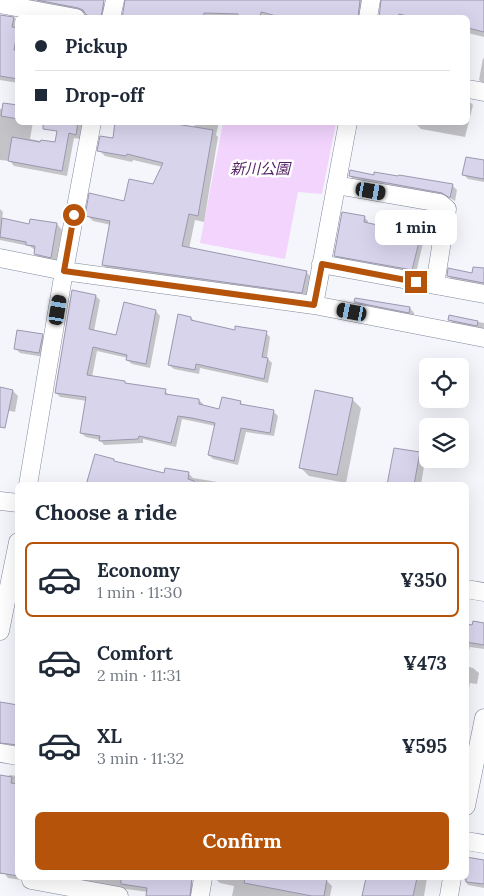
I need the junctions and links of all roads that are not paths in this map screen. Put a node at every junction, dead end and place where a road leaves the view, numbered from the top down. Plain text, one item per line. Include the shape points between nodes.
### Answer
1 (114, 0) edge
2 (371, 0) edge
3 (0, 4) edge
4 (60, 15) edge
5 (112, 15) edge
6 (368, 15) edge
7 (470, 89) edge
8 (484, 92) edge
9 (91, 125) edge
10 (347, 125) edge
11 (336, 185) junction
12 (0, 258) edge
13 (322, 264) junction
14 (64, 271) junction
15 (435, 285) junction
16 (484, 294) edge
17 (314, 305) junction
18 (484, 338) edge
19 (29, 482) edge
20 (0, 501) edge
21 (15, 503) edge
22 (15, 557) edge
23 (469, 590) edge
24 (484, 592) edge
25 (0, 631) edge
26 (484, 718) edge
27 (0, 753) edge
28 (15, 756) edge
29 (469, 791) edge
30 (469, 842) edge
31 (484, 844) edge
32 (31, 880) dead end
33 (203, 880) edge
34 (452, 880) edge
35 (119, 896) edge
36 (200, 896) edge
37 (448, 896) edge

1 - 5 street
2 - 6 street
3 - 4 street
7 - 8 street
9 - 14 street
10 - 11 street
11 - 13 street
11 - 15 street via 440,203 447,210
12 - 14 street
13 - 15 street
13 - 17 street
14 - 17 street
14 - 19 street
15 - 16 street
17 - 18 street
20 - 21 street
22 - 25 street
23 - 24 street
26 - 29 street
27 - 28 street
30 - 31 street
32 - 35 street
33 - 36 street
34 - 37 street

